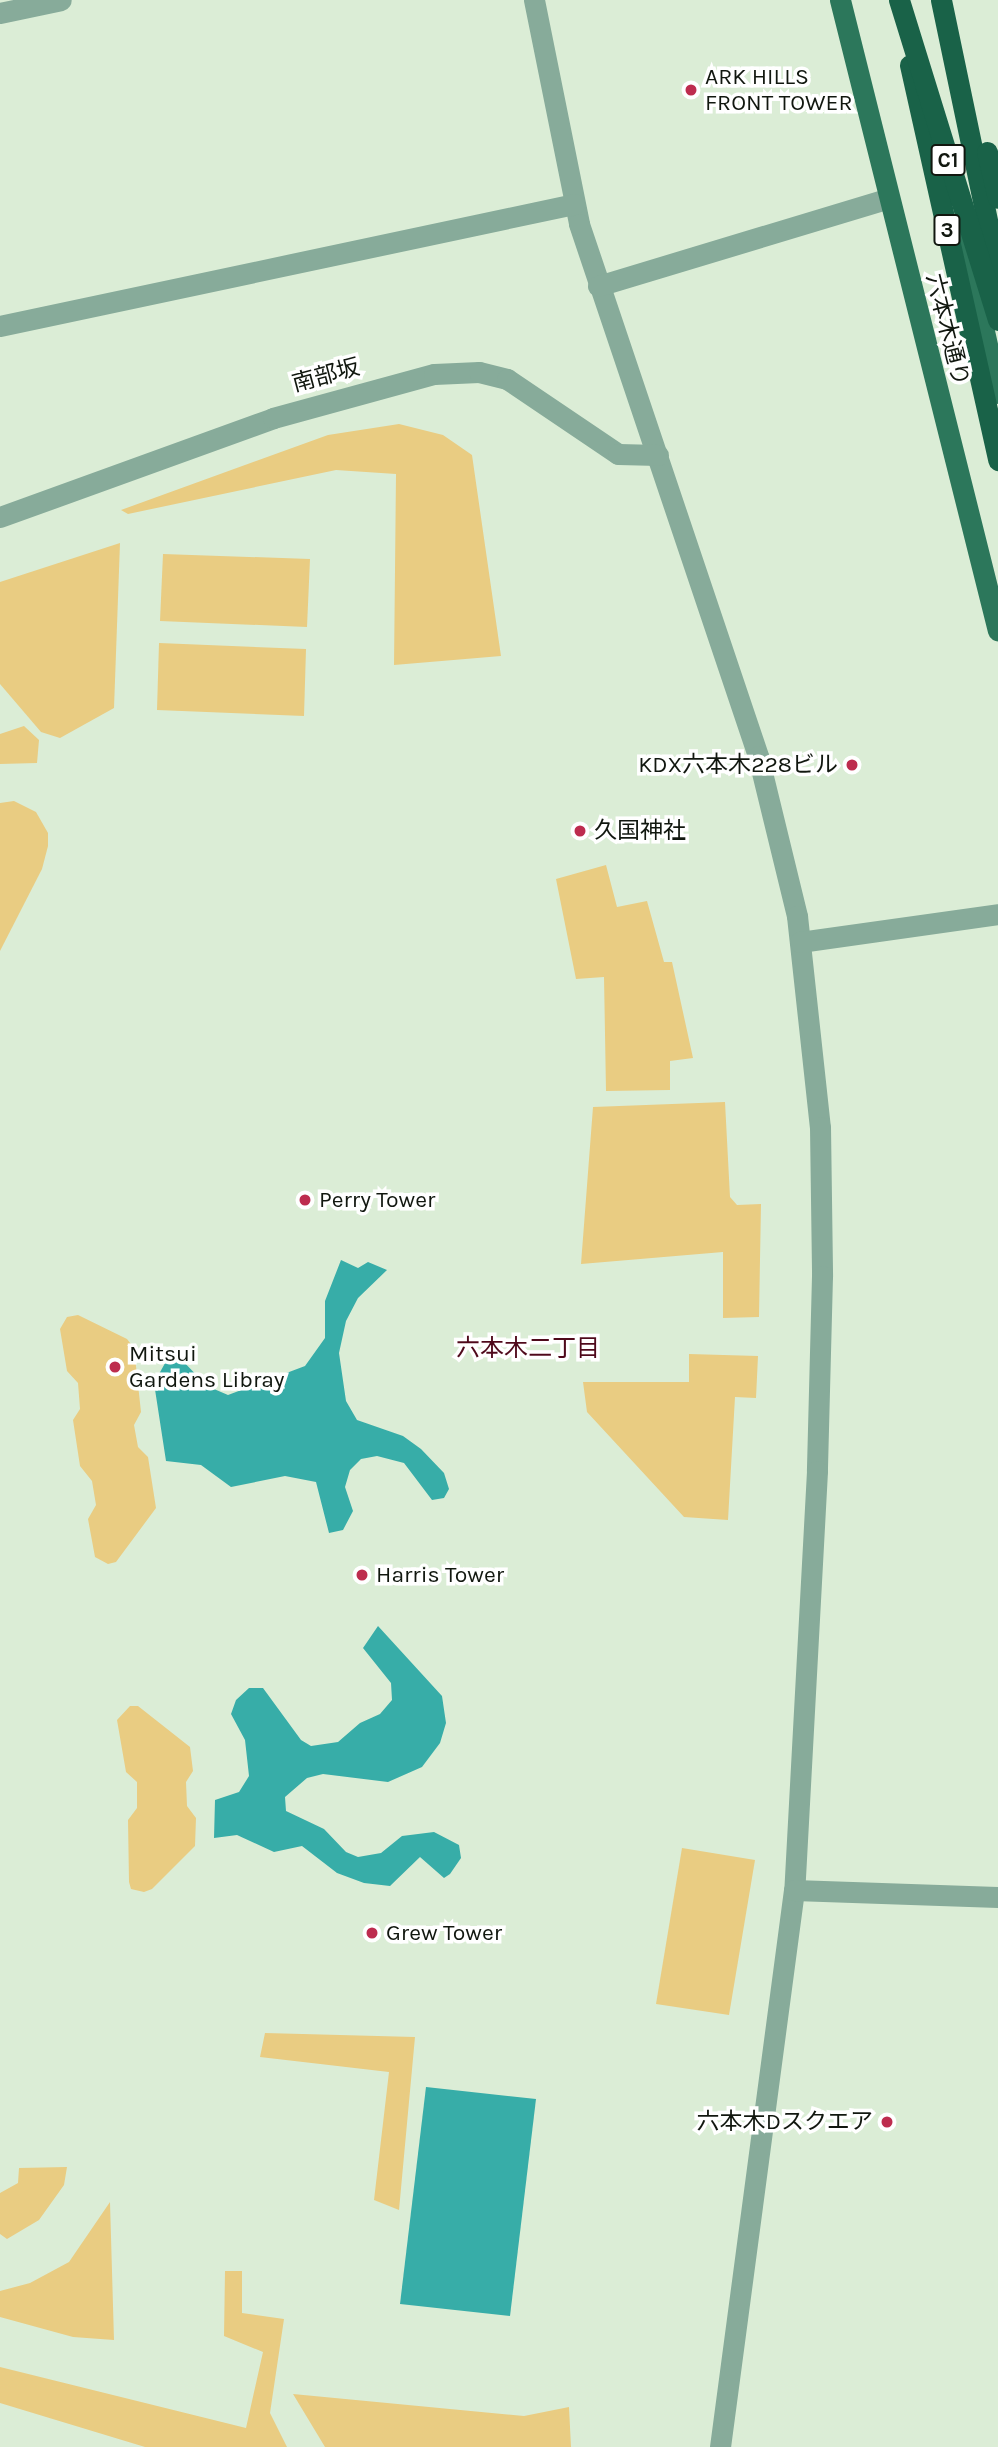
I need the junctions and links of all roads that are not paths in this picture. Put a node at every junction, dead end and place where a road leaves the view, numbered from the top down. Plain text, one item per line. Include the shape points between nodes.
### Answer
1 (61, 0) edge
2 (534, 0) edge
3 (840, 0) edge
4 (897, 0) edge
5 (909, 0) edge
6 (941, 0) edge
7 (949, 0) edge
8 (0, 13) edge
9 (886, 198) junction
10 (998, 198) edge
11 (574, 204) junction
12 (998, 272) edge
13 (598, 286) junction
14 (998, 320) edge
15 (0, 326) edge
16 (998, 393) edge
17 (658, 455) junction
18 (998, 460) edge
19 (0, 517) edge
20 (998, 631) edge
21 (998, 914) edge
22 (800, 942) junction
23 (794, 1890) junction
24 (998, 1897) edge
25 (720, 2447) edge

1 - 8 street
2 - 11 street
3 - 9 main road, 六本木通り
4 - 14 highway, C1, bridge
4 - 18 highway, 3, bridge
5 - 16 main road
6 - 12 highway, 3
7 - 10 highway, C1
9 - 13 street
9 - 20 main road, 六本木通り
11 - 13 street
11 - 15 street
13 - 17 street
17 - 19 street, 南部坂 via 618,454 507,379 479,372 434,374 273,418
17 - 22 street via 758,756
21 - 22 street
22 - 23 street via 820,1127 822,1276 817,1471
23 - 24 street
23 - 25 street

